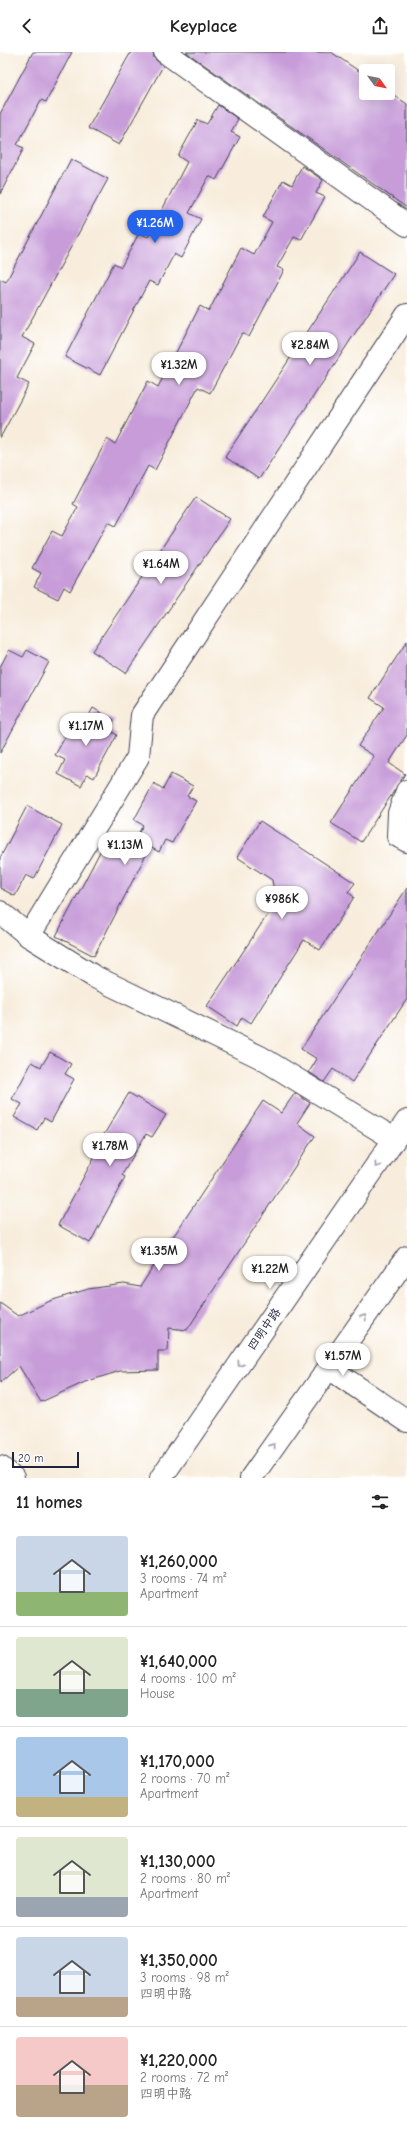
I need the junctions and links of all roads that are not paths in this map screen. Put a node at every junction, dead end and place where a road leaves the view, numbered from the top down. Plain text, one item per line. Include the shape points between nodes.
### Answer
1 (166, 52) edge
2 (407, 226) edge
3 (407, 315) edge
4 (407, 791) edge
5 (407, 842) edge
6 (0, 912) edge
7 (29, 936) junction
8 (407, 1121) edge
9 (394, 1140) junction
10 (407, 1257) edge
11 (329, 1368) junction
12 (407, 1421) edge
13 (0, 1467) edge
14 (13, 1478) edge
15 (161, 1478) edge
16 (251, 1478) edge

1 - 2 main road
3 - 7 main road via 142,715 138,757
4 - 5 main road via 398,813 398,836
6 - 7 main road
7 - 9 main road via 95,977 260,1057
8 - 9 main road, 四明中路
9 -> 15 main road, 四明中路
11 -> 10 main road
11 - 12 main road
16 -> 11 main road
13 - 14 main road

